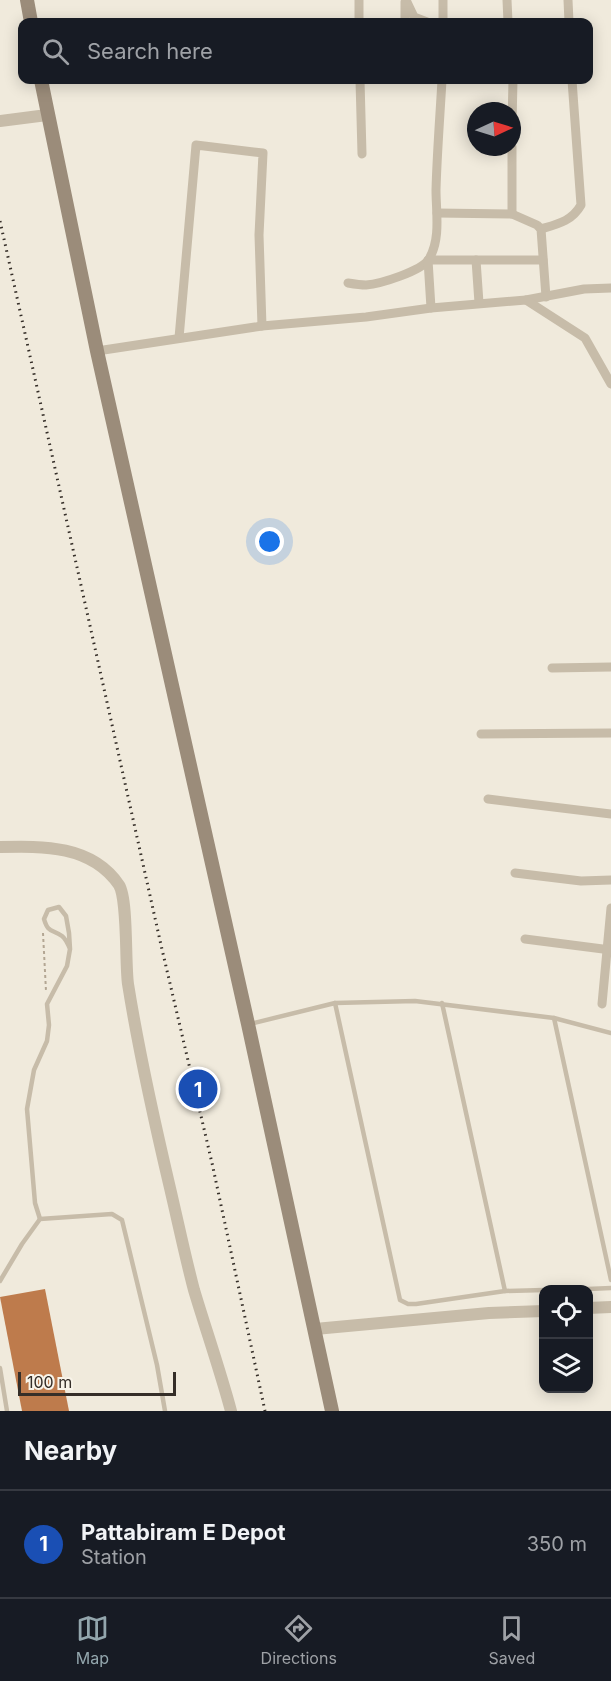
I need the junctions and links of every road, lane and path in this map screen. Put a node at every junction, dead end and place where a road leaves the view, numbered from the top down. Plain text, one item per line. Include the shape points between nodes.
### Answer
1 (27, 0) edge
2 (359, 0) edge
3 (406, 0) edge
4 (443, 0) edge
5 (507, 0) edge
6 (568, 0) edge
7 (30, 18) edge
8 (359, 18) edge
9 (405, 18) edge
10 (417, 18) edge
11 (443, 18) edge
12 (508, 18) edge
13 (568, 18) edge
14 (42, 84) edge
15 (360, 84) edge
16 (442, 84) edge
17 (513, 84) edge
18 (572, 84) edge
19 (512, 102) edge
20 (47, 115) junction
21 (0, 121) edge
22 (362, 154) dead end
23 (512, 156) edge
24 (437, 213) junction
25 (512, 214) junction
26 (541, 229) junction
27 (428, 260) junction
28 (476, 260) junction
29 (543, 260) junction
30 (348, 283) dead end
31 (611, 288) edge
32 (546, 297) junction
33 (526, 300) junction
34 (478, 303) junction
35 (431, 308) junction
36 (262, 326) junction
37 (179, 338) junction
38 (97, 351) junction
39 (611, 384) edge
40 (611, 667) edge
41 (552, 668) dead end
42 (481, 734) dead end
43 (611, 734) edge
44 (488, 799) dead end
45 (611, 814) edge
46 (0, 847) edge
47 (515, 873) dead end
48 (611, 880) edge
49 (611, 908) edge
50 (44, 919) junction
51 (525, 939) dead end
52 (70, 949) junction
53 (609, 950) edge
54 (335, 1003) junction
55 (442, 1003) junction
56 (47, 1004) junction
57 (602, 1004) dead end
58 (554, 1018) junction
59 (248, 1024) junction
60 (611, 1033) edge
61 (40, 1220) junction
62 (611, 1280) edge
63 (0, 1281) edge
64 (611, 1288) edge
65 (593, 1289) edge
66 (539, 1290) edge
67 (506, 1291) junction
68 (611, 1307) edge
69 (593, 1308) edge
70 (539, 1311) edge
71 (315, 1329) junction
72 (0, 1368) edge
73 (7, 1411) edge
74 (165, 1411) edge
75 (231, 1411) edge
76 (332, 1411) edge

1 - 7 main road
2 - 8 street
3 - 9 street
3 - 10 street
4 - 11 street
5 - 12 street
6 - 13 street
14 - 20 main road
15 - 22 street
16 - 24 street
17 - 19 street
18 - 26 street via 581,205 566,221
20 - 21 street
20 - 38 main road
23 - 25 street
24 - 25 street
24 - 27 street
25 - 26 street
26 - 29 street
27 - 28 street
27 - 30 street via 406,274 386,280 368,285
27 - 35 street
28 - 29 street
28 - 34 street
29 - 32 street
31 - 32 street
32 - 33 street
33 - 34 street
33 - 39 street via 585,338
34 - 35 street
35 - 36 street
36 - 37 street
36 - 37 street via 259,235 263,153 196,145
37 - 38 street
38 - 59 main road
40 - 41 street
42 - 43 street
44 - 45 street
46 - 75 street via 68,851 89,858 109,872 121,888 127,979 138,1046 194,1289
47 - 48 street via 580,881
49 - 53 street
50 - 52 lane via 48,929 63,936
50 - 52 lane via 48,910 59,907 66,916
50 - 56 path
51 - 53 street
52 - 56 lane via 67,966
53 - 57 street
54 - 55 lane
54 - 59 lane
54 - 67 lane via 400,1300 416,1304
55 - 58 lane
55 - 67 lane
56 - 61 lane via 47,1041 34,1070 27,1110
58 - 60 lane
58 - 62 lane
59 - 71 main road
61 - 63 lane
61 - 74 lane via 112,1214 122,1220
64 - 65 lane
66 - 67 lane
68 - 69 street
70 - 71 street
71 - 76 main road
72 - 73 lane

